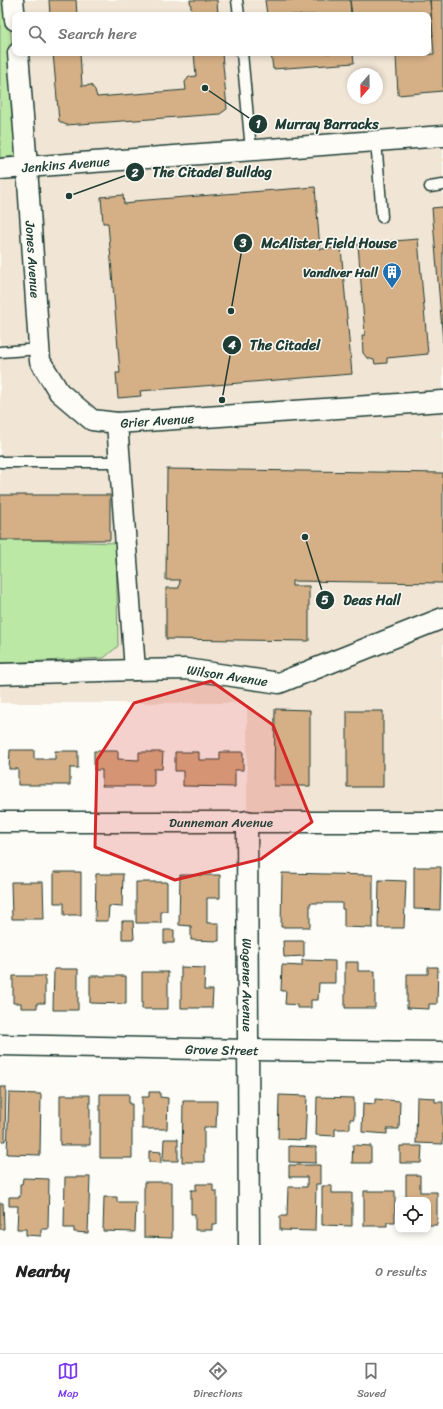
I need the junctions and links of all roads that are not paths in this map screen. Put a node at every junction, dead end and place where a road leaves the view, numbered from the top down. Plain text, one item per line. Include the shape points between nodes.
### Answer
1 (13, 0) edge
2 (237, 0) edge
3 (14, 12) edge
4 (239, 12) edge
5 (18, 56) edge
6 (242, 56) edge
7 (443, 136) edge
8 (376, 140) junction
9 (251, 150) junction
10 (27, 167) junction
11 (0, 169) edge
12 (443, 185) edge
13 (430, 187) dead end
14 (382, 217) dead end
15 (40, 350) junction
16 (0, 352) edge
17 (443, 402) edge
18 (117, 423) junction
19 (0, 462) edge
20 (120, 462) junction
21 (443, 618) edge
22 (135, 670) junction
23 (0, 674) edge
24 (247, 821) junction
25 (0, 822) edge
26 (443, 822) edge
27 (0, 1045) edge
28 (249, 1050) junction
29 (443, 1052) edge
30 (249, 1245) edge

1 - 3 street
2 - 4 lane
5 - 10 street, Jones Avenue
6 - 9 lane
7 - 8 street, Jenkins Avenue
8 - 9 street, Jenkins Avenue
8 - 14 lane
9 - 10 street, Jenkins Avenue
10 - 11 street, Jenkins Avenue
10 - 15 street, Jones Avenue
12 - 13 lane
15 - 16 lane
15 - 18 street, Jones Avenue via 40,361 59,392 92,420
17 - 18 street, Grier Avenue
18 - 20 street, Grier Avenue
19 - 20 lane
20 - 22 street, Grier Avenue
21 - 22 street, Wilson Avenue via 279,683 186,669
22 - 23 street, Wilson Avenue
24 - 25 street, Dunneman Avenue
24 - 26 street, Dunneman Avenue
24 - 28 street, Wagener Avenue
27 - 28 street, Grove Street
28 - 29 street, Grove Street
28 - 30 street, Wagener Avenue

